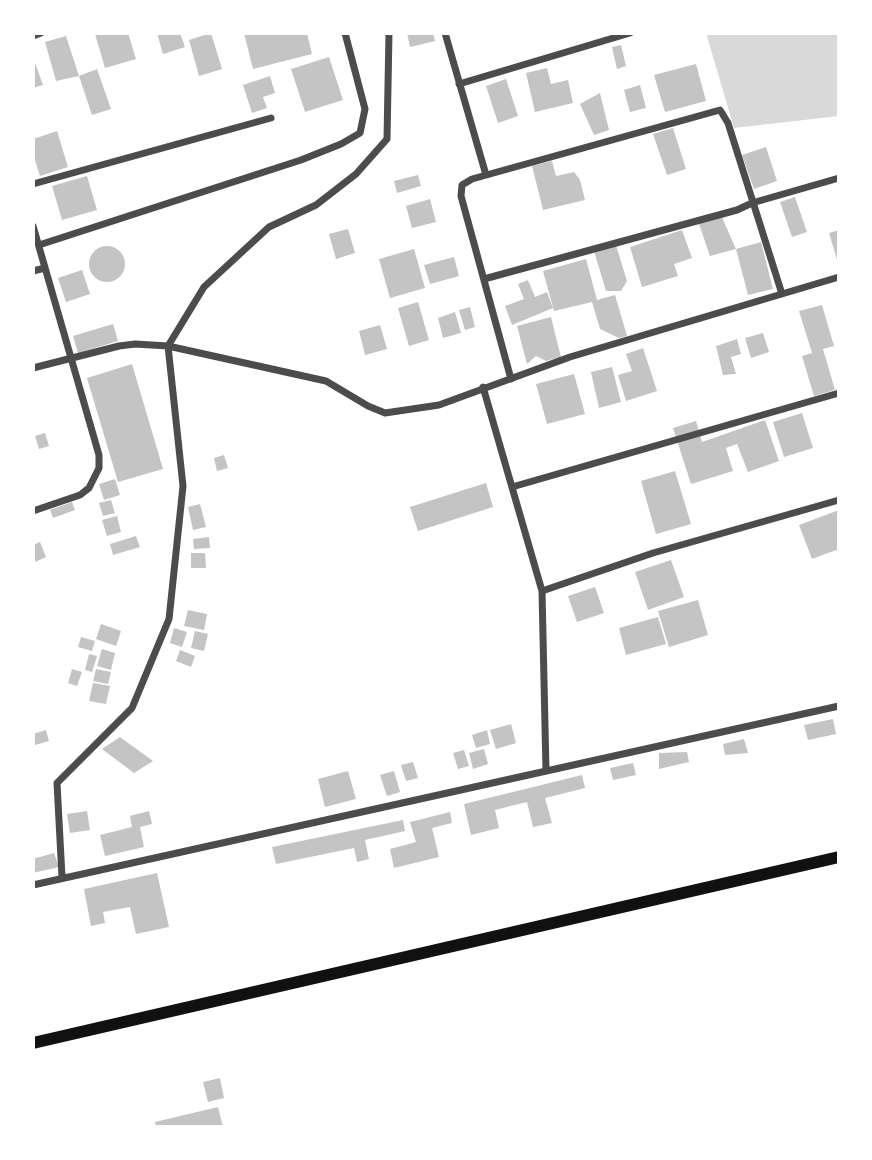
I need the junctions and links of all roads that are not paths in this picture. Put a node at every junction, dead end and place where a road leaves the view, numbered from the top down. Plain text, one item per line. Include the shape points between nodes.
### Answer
1 (41, 33) edge
2 (345, 33) edge
3 (389, 33) edge
4 (445, 33) edge
5 (630, 33) edge
6 (33, 36) edge
7 (460, 84) junction
8 (271, 118) dead end
9 (486, 176) junction
10 (839, 178) edge
11 (33, 184) edge
12 (752, 203) junction
13 (33, 226) edge
14 (39, 246) junction
15 (45, 268) junction
16 (33, 271) edge
17 (839, 277) edge
18 (484, 279) junction
19 (782, 294) junction
20 (168, 346) junction
21 (72, 358) junction
22 (33, 368) edge
23 (512, 379) junction
24 (483, 387) junction
25 (839, 393) edge
26 (512, 487) junction
27 (839, 500) edge
28 (33, 511) edge
29 (542, 591) junction
30 (839, 706) edge
31 (546, 771) junction
32 (839, 857) edge
33 (62, 877) junction
34 (33, 885) edge
35 (33, 1043) edge

1 - 6 street
2 - 14 street via 365,109 360,133 301,160
3 - 20 street via 387,139 346,182 316,205 269,227 204,287
4 - 7 street
5 - 7 street
7 - 9 street
8 - 11 street
9 - 12 street via 720,110
9 - 18 street via 462,185 461,196
10 - 12 street
12 - 18 street
12 - 19 street
13 - 14 street
14 - 15 street
15 - 16 street
15 - 21 street
17 - 19 street
18 - 23 street
19 - 23 street via 570,357
20 - 21 street via 135,344
20 - 24 street via 326,381 384,413 439,405
20 - 33 street via 183,486 169,619 132,708 57,783
21 - 22 street
21 - 28 street via 99,468 80,495
23 - 24 street
24 - 26 street
25 - 26 street
26 - 29 street
27 - 29 street via 653,553
29 - 31 street
30 - 31 street
31 - 33 street
32 - 35 main road
33 - 34 street

